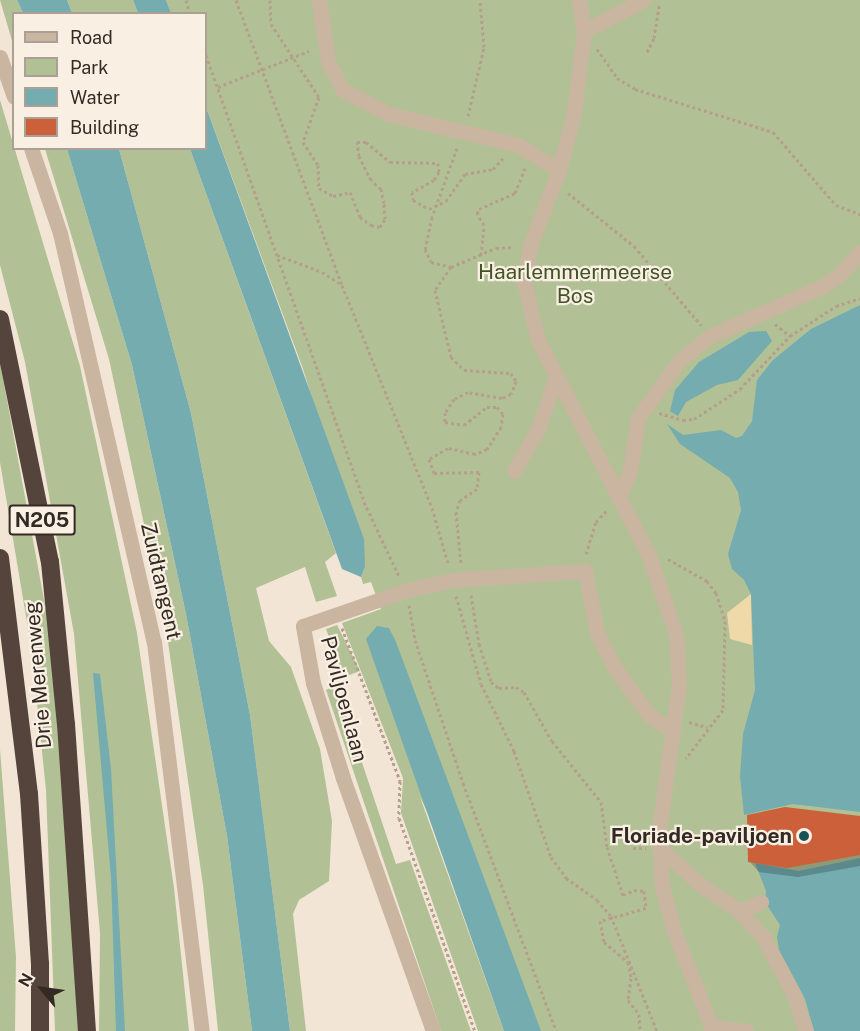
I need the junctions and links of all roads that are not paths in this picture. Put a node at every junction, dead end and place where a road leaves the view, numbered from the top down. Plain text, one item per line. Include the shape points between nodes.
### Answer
1 (319, 0) edge
2 (579, 0) edge
3 (643, 0) edge
4 (584, 31) junction
5 (0, 57) edge
6 (12, 91) edge
7 (32, 150) edge
8 (556, 176) junction
9 (860, 252) edge
10 (0, 319) edge
11 (555, 379) junction
12 (514, 471) dead end
13 (616, 500) junction
14 (0, 558) edge
15 (672, 731) junction
16 (660, 848) junction
17 (761, 902) dead end
18 (740, 911) junction
19 (712, 1028) edge
20 (40, 1031) edge
21 (87, 1031) edge
22 (202, 1031) edge
23 (433, 1031) edge
24 (747, 1031) edge
25 (806, 1031) edge

1 - 8 street via 335,81 366,104 389,114 518,145
2 - 4 street
3 - 4 street
4 - 8 street via 574,113
5 - 6 street
7 - 22 street, Zuidtangent via 60,233 154,642
8 - 11 street via 530,246 524,282 537,340
9 - 13 street via 840,274 821,287 710,336 679,361 645,406 633,434 628,480
10 - 21 highway, Drie Merenweg / N205 via 50,562 66,724
11 - 12 street via 538,429
11 - 13 street
13 - 15 street via 649,556 676,634 679,684
14 - 20 highway, Drie Merenweg / N205 via 29,794 40,964
15 - 16 street
15 - 23 street, Paviljoenlaan via 649,715 614,667 597,633 585,571 458,579 407,590 303,626 313,683
16 - 18 street via 702,886
16 - 19 street via 662,887 668,910
17 - 18 street
18 - 25 street via 773,952
19 - 24 street

